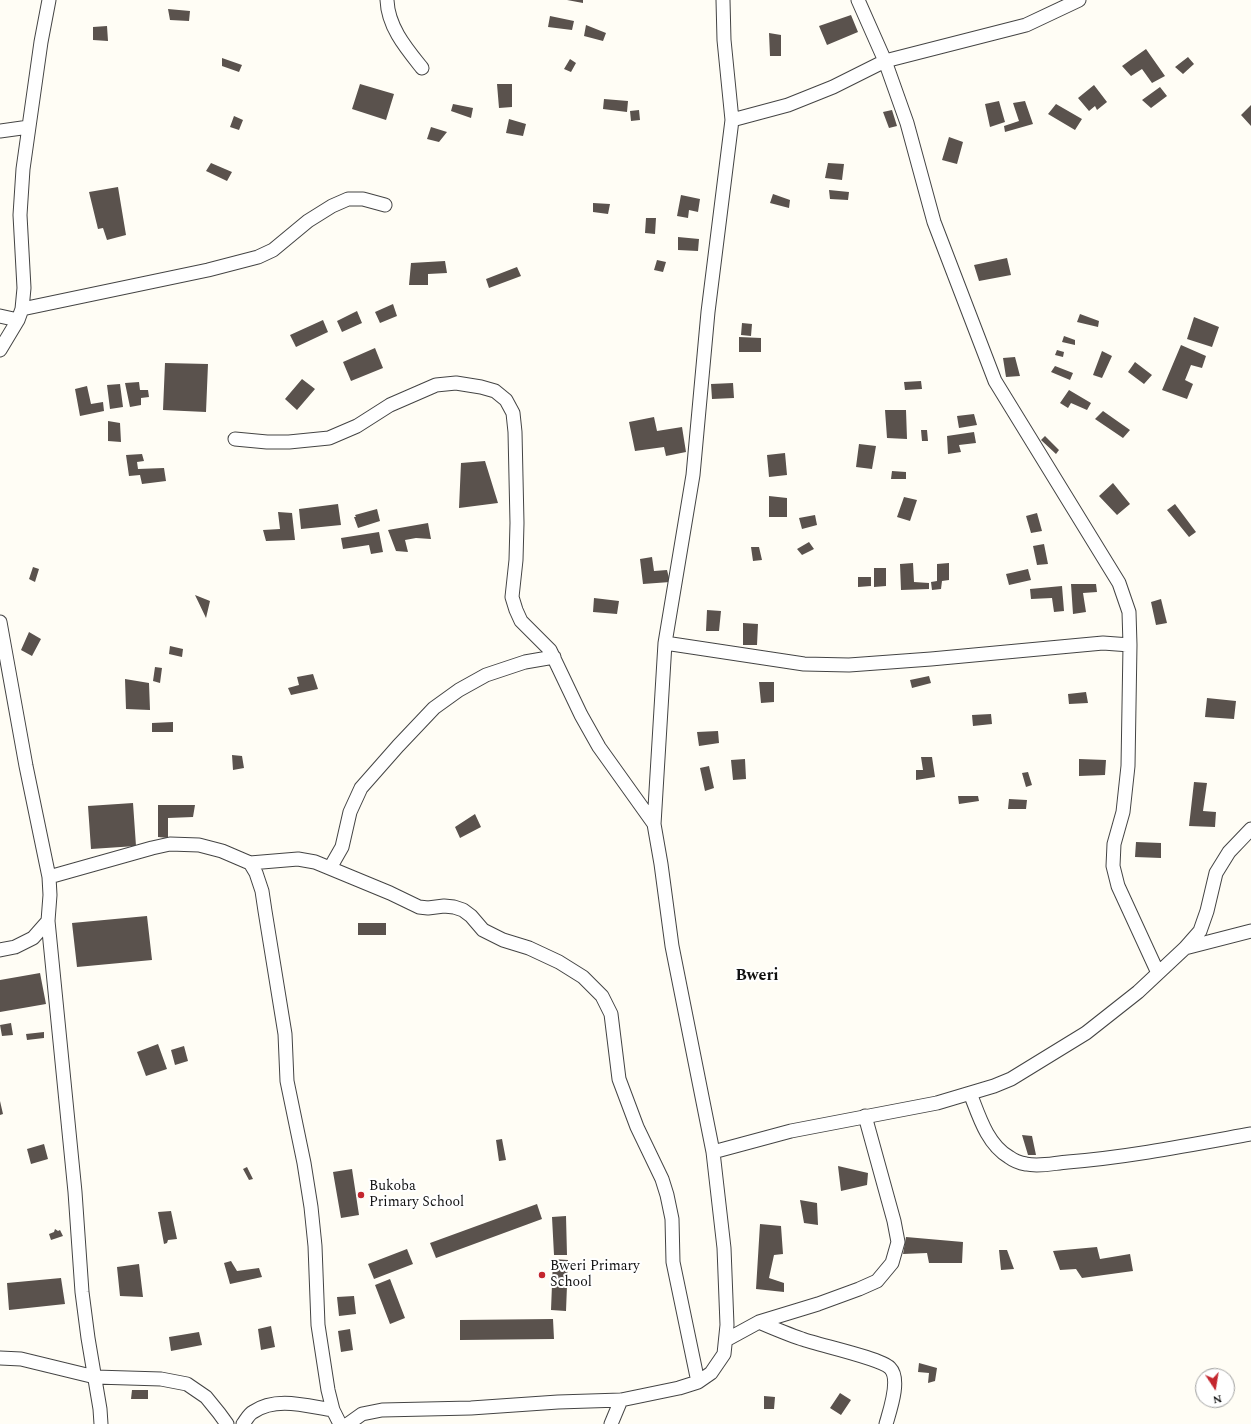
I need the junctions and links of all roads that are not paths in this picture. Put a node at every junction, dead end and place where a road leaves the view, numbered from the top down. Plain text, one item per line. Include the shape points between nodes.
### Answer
1 (49, 0) edge
2 (387, 0) edge
3 (723, 0) edge
4 (858, 0) edge
5 (1079, 0) edge
6 (885, 61) junction
7 (422, 68) dead end
8 (732, 120) junction
9 (29, 127) junction
10 (0, 131) edge
11 (385, 205) dead end
12 (20, 314) junction
13 (0, 316) edge
14 (0, 350) edge
15 (235, 440) dead end
16 (0, 622) edge
17 (664, 644) junction
18 (1130, 645) junction
19 (554, 657) junction
20 (4, 670) edge
21 (654, 824) junction
22 (1251, 828) edge
23 (250, 863) junction
24 (330, 868) junction
25 (49, 877) junction
26 (48, 921) junction
27 (1251, 932) edge
28 (1185, 948) junction
29 (0, 950) edge
30 (1158, 973) junction
31 (970, 1093) junction
32 (866, 1116) junction
33 (1251, 1134) edge
34 (713, 1152) junction
35 (759, 1322) junction
36 (726, 1340) junction
37 (0, 1358) edge
38 (95, 1377) junction
39 (698, 1382) junction
40 (621, 1400) junction
41 (333, 1410) junction
42 (101, 1424) edge
43 (226, 1424) edge
44 (243, 1424) edge
45 (340, 1424) edge
46 (348, 1424) edge
47 (611, 1424) edge
48 (886, 1424) edge

1 - 9 street
2 - 7 street via 391,22 401,41
3 - 8 street
4 - 6 street
5 - 6 street via 1026,25
6 - 8 street via 833,87 788,105
6 - 18 street via 907,123 934,222 995,381 1120,583 1129,612
8 - 17 street via 708,312 693,475
9 - 10 street
9 - 12 street via 20,215 24,288
11 - 12 street via 363,199 348,199 308,221 273,250 258,257
12 - 13 street
12 - 14 street
15 - 19 street via 289,442 330,438 357,426 390,406 436,386 456,384 495,391 506,400 513,413 515,432 517,523 512,597 521,621
16 - 20 street
17 - 18 street via 804,664 848,665 1103,643
17 - 21 street
18 - 30 street via 1128,766 1124,812 1114,844 1113,866 1118,886
19 - 21 street via 599,747
19 - 24 street via 518,664 486,675 434,708 361,788 350,812 342,847
20 - 25 street
21 - 34 street via 672,946
22 - 28 street via 1229,852 1216,873 1200,931
23 - 24 street via 298,858
23 - 25 street via 222,851 170,844
23 - 41 street via 262,891 285,1034 287,1081 311,1207 318,1325
24 - 39 street via 420,907 444,906 463,910 483,930 559,962 583,978 602,996 611,1014 619,1079 667,1195 672,1219 673,1262
25 - 26 street
26 - 29 street via 33,938 15,947
26 - 38 street via 75,1192 82,1292
27 - 28 street
28 - 30 street
30 - 31 street via 1138,992 1086,1032 1011,1079
31 - 32 street via 937,1103
31 - 33 street via 986,1132 998,1148 1008,1157 1025,1164 1045,1165 1112,1158
32 - 34 street via 791,1130
32 - 35 street via 898,1242 892,1263 877,1281 859,1289
34 - 36 street via 724,1248
35 - 36 street
35 - 48 street via 890,1368 895,1390
36 - 39 street via 724,1354 718,1365
37 - 38 street via 21,1359
38 - 42 street
38 - 43 street via 161,1379 187,1384 206,1397
39 - 40 street
40 - 46 street via 382,1410 362,1414
40 - 47 street
41 - 44 street via 289,1403 268,1404 252,1412
41 - 45 street

